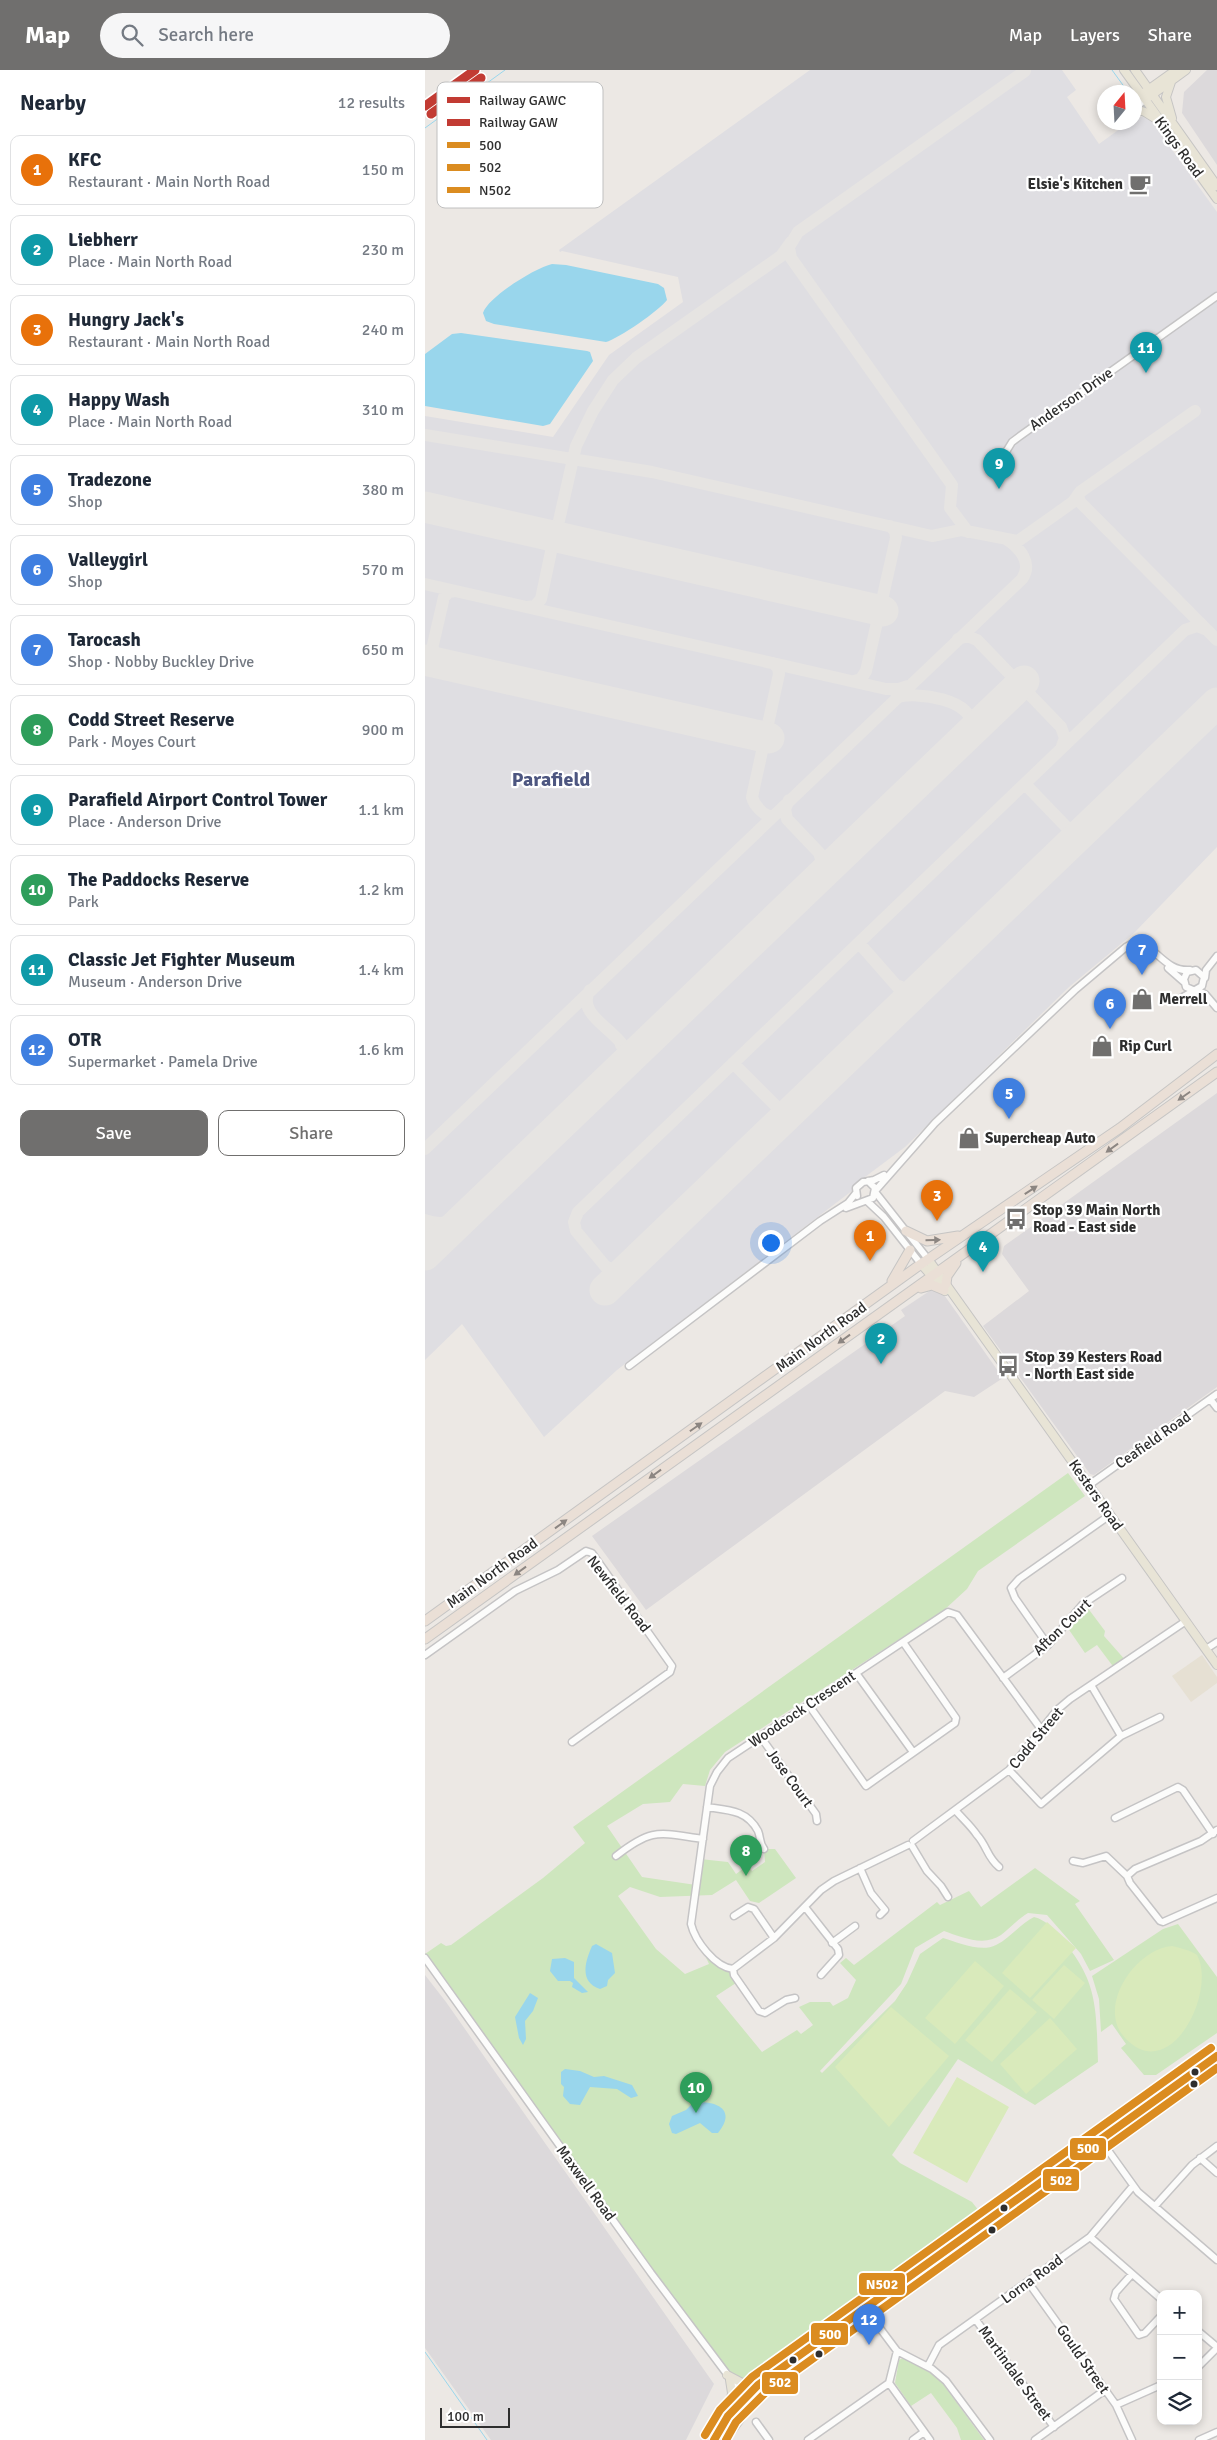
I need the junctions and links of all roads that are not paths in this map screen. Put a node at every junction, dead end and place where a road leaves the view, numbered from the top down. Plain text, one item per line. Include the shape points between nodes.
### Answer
1 (1124, 70) edge
2 (1176, 70) edge
3 (1186, 70) edge
4 (1136, 72) edge
5 (1172, 80) junction
6 (1161, 81) junction
7 (1132, 85) edge
8 (1142, 92) edge
9 (1147, 94) junction
10 (1142, 96) edge
11 (1142, 100) edge
12 (1142, 111) edge
13 (1162, 122) junction
14 (1174, 126) junction
15 (1217, 186) edge
16 (1217, 200) edge
17 (1217, 296) edge
18 (1004, 455) dead end
19 (1217, 955) edge
20 (1162, 961) junction
21 (1193, 970) junction
22 (1205, 980) junction
23 (1184, 983) junction
24 (1194, 990) junction
25 (1217, 1007) edge
26 (1216, 1054) edge
27 (1217, 1072) edge
28 (890, 1172) junction
29 (867, 1181) junction
30 (876, 1191) junction
31 (856, 1193) junction
32 (866, 1201) junction
33 (832, 1213) junction
34 (906, 1230) junction
35 (961, 1236) junction
36 (910, 1250) junction
37 (961, 1255) junction
38 (925, 1261) junction
39 (935, 1274) junction
40 (945, 1287) junction
41 (888, 1288) junction
42 (912, 1291) junction
43 (629, 1366) dead end
44 (1217, 1394) edge
45 (1211, 1399) junction
46 (1217, 1408) edge
47 (1089, 1485) junction
48 (1110, 1515) junction
49 (1122, 1578) dead end
50 (425, 1621) edge
51 (1186, 1621) junction
52 (425, 1639) edge
53 (903, 1642) junction
54 (1217, 1642) edge
55 (1048, 1645) junction
56 (1206, 1649) junction
57 (425, 1655) edge
58 (1217, 1665) edge
59 (856, 1673) junction
60 (1003, 1678) junction
61 (1091, 1685) junction
62 (808, 1704) junction
63 (1160, 1717) dead end
64 (1041, 1730) junction
65 (760, 1736) junction
66 (1121, 1736) junction
67 (572, 1742) dead end
68 (913, 1752) junction
69 (1009, 1770) junction
70 (707, 1807) junction
71 (956, 1811) junction
72 (1115, 1818) dead end
73 (817, 1821) dead end
74 (1215, 1832) edge
75 (703, 1839) junction
76 (911, 1844) junction
77 (764, 1849) dead end
78 (616, 1856) dead end
79 (1073, 1860) dead end
80 (860, 1868) junction
81 (999, 1868) dead end
82 (1127, 1876) junction
83 (948, 1897) dead end
84 (1217, 1898) edge
85 (805, 1907) junction
86 (880, 1915) dead end
87 (734, 1916) dead end
88 (855, 1926) dead end
89 (774, 1938) junction
90 (832, 1943) junction
91 (426, 1960) edge
92 (733, 1969) junction
93 (821, 1975) dead end
94 (795, 1998) dead end
95 (1217, 2056) edge
96 (1217, 2065) edge
97 (1167, 2096) junction
98 (1099, 2139) junction
99 (1105, 2146) junction
100 (1217, 2146) edge
101 (1200, 2158) junction
102 (1217, 2173) edge
103 (1037, 2183) junction
104 (1133, 2186) junction
105 (1043, 2190) junction
106 (1155, 2206) junction
107 (1091, 2237) junction
108 (1217, 2260) edge
109 (1132, 2274) junction
110 (1028, 2282) junction
111 (1157, 2296) edge
112 (868, 2312) junction
113 (976, 2320) junction
114 (1157, 2320) edge
115 (1202, 2335) edge
116 (1217, 2348) edge
117 (897, 2351) junction
118 (1202, 2363) edge
119 (928, 2366) junction
120 (729, 2378) junction
121 (889, 2383) junction
122 (758, 2385) junction
123 (1157, 2387) edge
124 (1105, 2390) junction
125 (743, 2398) junction
126 (750, 2405) junction
127 (1116, 2405) junction
128 (728, 2416) junction
129 (756, 2422) dead end
130 (1054, 2427) junction
131 (924, 2432) junction
132 (1217, 2432) edge
133 (714, 2440) edge
134 (725, 2440) edge
135 (769, 2440) edge
136 (808, 2440) edge
137 (913, 2440) edge
138 (930, 2440) edge
139 (990, 2440) edge
140 (1035, 2440) edge
141 (1132, 2440) edge
142 (1199, 2440) edge

1 - 7 main road, Kings Road
2 - 6 main road
3 - 5 main road
4 - 6 main road via 1151,82
4 - 9 main road, Kings Road
5 - 9 main road
5 - 14 main road via 1166,98
6 - 9 main road
8 - 9 main road, Kings Road
9 - 10 street
9 - 11 street
9 - 13 main road, Kings Road
9 - 14 main road, Kings Road
12 - 13 main road
13 - 16 main road, Kings Road
14 - 15 main road, Kings Road
17 - 18 street, Anderson Drive via 1020,436
19 - 21 street
19 - 22 street via 1207,970
20 - 21 street via 1176,969
20 - 23 street
20 - 28 street via 1143,943 1137,941 1126,947 1075,990 942,1117
21 - 22 street via 1201,972
21 - 23 street via 1185,974
22 - 24 street via 1203,986
22 - 25 street
23 - 24 street
23 - 24 street via 1177,1001
24 - 25 street via 1205,994
35 -> 26 highway, Main North Road via 1097,1144
27 -> 37 highway, Main North Road
28 - 29 street
28 - 30 street
29 - 30 street via 874,1185
29 - 31 street via 859,1184
30 - 32 street via 873,1198
30 - 34 street, Kesters Road
31 - 32 street via 858,1198
31 - 33 street via 848,1203
32 - 33 street
32 - 36 street, Kesters Road via 884,1217
33 - 43 street
34 -> 35 highway via 927,1241
34 - 38 street, Kesters Road
35 - 38 highway, Main North Road
36 - 38 street, Kesters Road
36 - 41 highway
37 - 39 highway, Main North Road
37 - 40 highway via 947,1276
38 - 39 main road, Kesters Road
38 - 41 highway, Main North Road
39 - 40 main road, Kesters Road
39 - 42 highway, Main North Road
40 - 42 highway via 932,1285
40 - 47 main road, Kesters Road
50 -> 41 highway, Main North Road
42 -> 52 highway, Main North Road
44 - 45 street, Ceafield Road
45 - 46 street
45 - 47 street, Ceafield Road
47 - 48 main road, Kesters Road
48 - 51 main road, Kesters Road
48 - 55 street via 1011,1588
49 - 55 street, Afton Court via 1083,1604
51 - 56 main road, Kesters Road
51 - 61 street, Codd Street
53 - 59 street, Woodcock Crescent
53 - 60 street, Woodcock Crescent via 948,1612 953,1612
53 - 68 street via 957,1718 955,1723
54 - 56 street
55 - 60 street, Afton Court
56 - 58 main road, Kesters Road
57 - 67 street, Newfield Road via 515,1591 558,1570 579,1554 592,1553 672,1666 670,1672
59 - 62 street, Woodcock Crescent
59 - 68 street
60 - 64 street, Woodcock Crescent
61 - 64 street, Codd Street via 1070,1699
61 - 66 street
62 - 65 street, Woodcock Crescent
62 - 68 street via 866,1786
63 - 66 street
64 - 69 street, Codd Street
65 - 70 street, Woodcock Crescent via 728,1758 717,1772 710,1786
65 - 73 street, Jose Court via 816,1814
66 - 69 street via 1041,1804
69 - 71 street, Codd Street
70 - 75 street, Woodcock Crescent
70 - 77 street via 732,1810 748,1817
71 - 76 street, Codd Street
71 - 81 street
72 - 74 street via 1178,1787
74 - 82 street via 1135,1869
75 - 78 street via 659,1834 646,1836
75 - 92 street, Woodcock Crescent via 692,1916 693,1932 702,1947 727,1968
76 - 80 street, Codd Street
76 - 83 street via 927,1872
79 - 82 street via 1083,1863 1106,1856
80 - 85 street, Codd Street via 834,1881
80 - 86 street via 871,1893 885,1910
82 - 84 street via 1130,1884 1163,1922
85 - 89 street, Codd Street
85 - 90 street
87 - 89 street via 748,1907 754,1909
88 - 90 street
89 - 92 street, Codd Street
90 - 93 street via 839,1955
91 - 120 street, Maxwell Road
92 - 94 street via 734,1976 759,2011 765,2013
95 - 97 main road
96 - 97 main road
97 - 98 main road
97 - 99 main road
98 - 99 main road
98 - 103 main road
99 - 104 street
99 - 105 main road
100 - 101 street
101 - 102 street
101 - 106 street
103 - 105 main road
103 - 112 main road
104 - 106 street
104 - 107 street, Lorna Road
105 - 112 main road
106 - 108 street
107 - 109 street
107 - 110 street, Lorna Road
109 - 111 street
109 - 114 street via 1115,2294 1115,2302 1139,2334 1144,2334
110 - 113 street, Lorna Road
110 - 124 street, Gould Street
112 - 117 street
112 - 122 main road
112 - 126 main road
113 - 119 street, Lorna Road via 939,2346
113 - 130 street, Martindale Street
115 - 116 street
116 - 118 street
117 - 119 street
117 - 121 street
119 - 139 street via 950,2385
120 - 122 main road via 746,2385
120 - 125 street, Maxwell Road
120 - 128 main road via 732,2393
121 - 131 street
121 - 136 street
122 - 125 main road
123 - 127 street
124 - 127 street, Gould Street
124 - 130 street
125 - 126 street, Maxwell Road
125 - 128 main road
126 - 134 main road
127 - 141 street, Gould Street
128 - 133 main road
129 - 135 street
130 - 140 street
131 - 137 street
131 - 138 street
132 - 142 street

